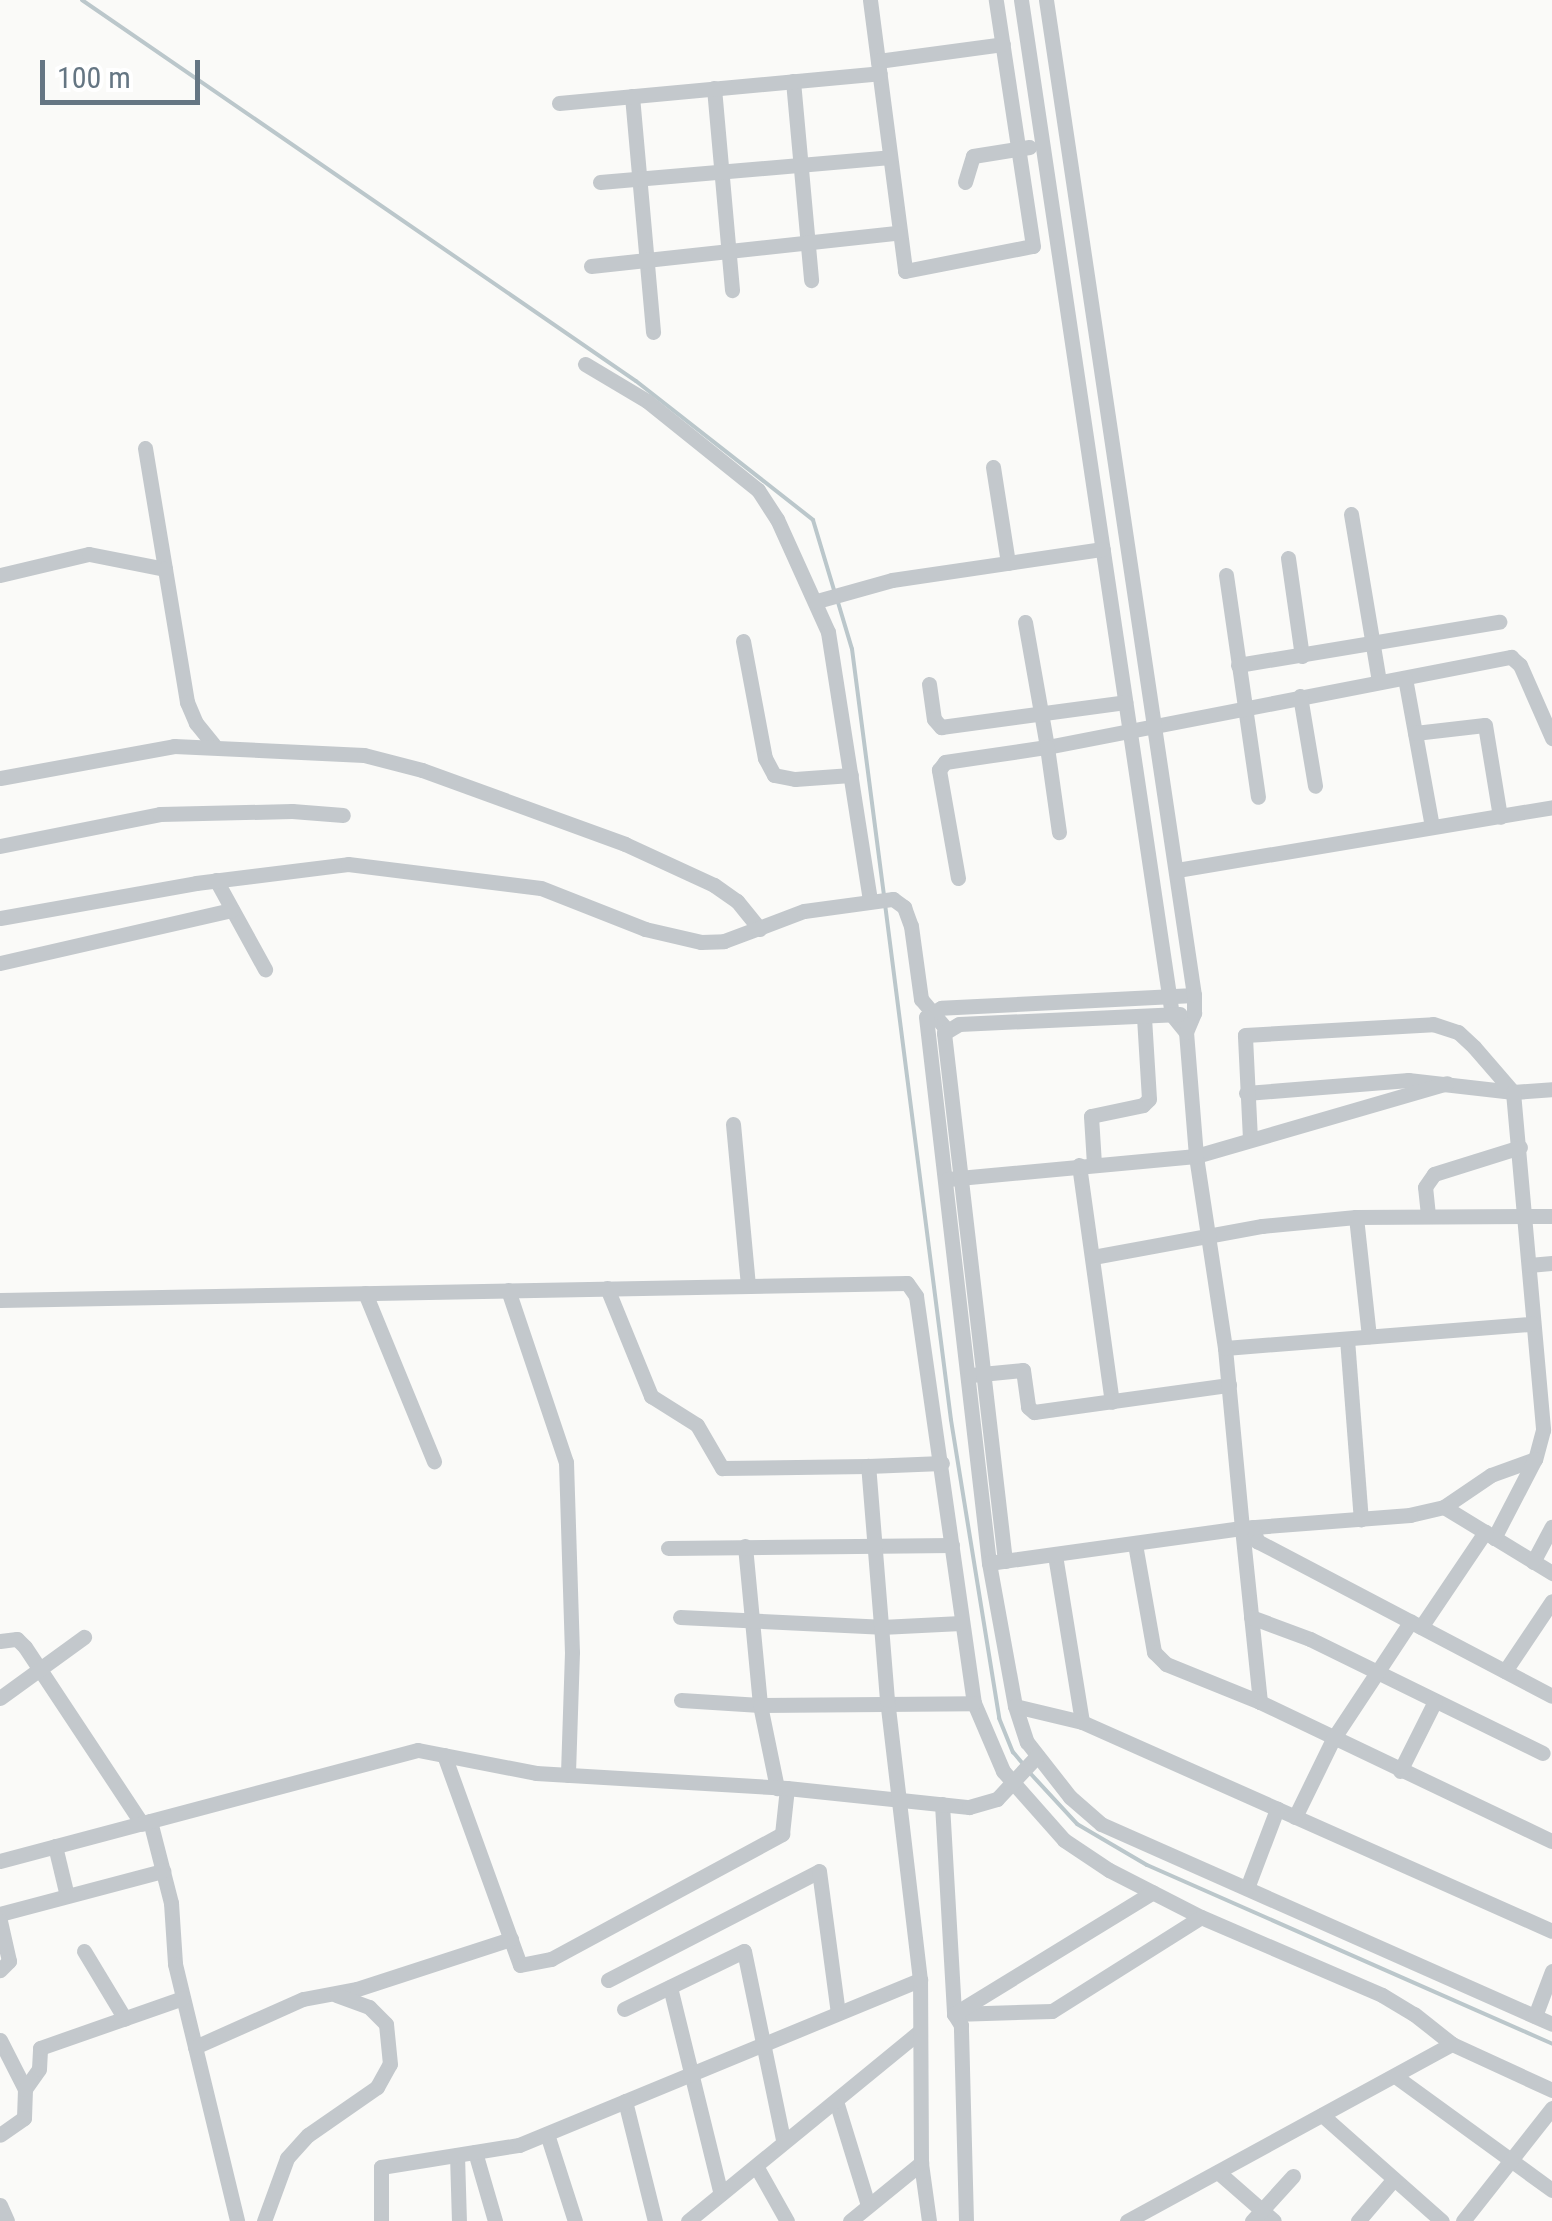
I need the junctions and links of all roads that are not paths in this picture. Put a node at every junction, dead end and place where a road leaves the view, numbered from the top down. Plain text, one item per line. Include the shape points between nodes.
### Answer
1 (870, 0) edge
2 (996, 0) edge
3 (1021, 0) edge
4 (1046, 0) edge
5 (1003, 44) junction
6 (879, 67) junction
7 (793, 81) junction
8 (714, 88) junction
9 (632, 96) junction
10 (1062, 102) junction
11 (559, 103) dead end
12 (1037, 105) junction
13 (1068, 141) junction
14 (1043, 144) junction
15 (1021, 148) junction
16 (890, 157) junction
17 (801, 165) junction
18 (721, 172) junction
19 (640, 178) junction
20 (600, 182) dead end
21 (965, 182) dead end
22 (896, 233) dead end
23 (808, 244) junction
24 (728, 252) junction
25 (647, 260) junction
26 (591, 266) dead end
27 (811, 280) dead end
28 (732, 290) dead end
29 (653, 332) dead end
30 (585, 364) dead end
31 (1112, 436) junction
32 (1087, 440) junction
33 (144, 448) dead end
34 (993, 467) dead end
35 (1351, 514) dead end
36 (1103, 549) junction
37 (1288, 558) dead end
38 (1008, 563) junction
39 (165, 569) junction
40 (0, 575) edge
41 (1226, 575) dead end
42 (824, 598) junction
43 (1025, 622) dead end
44 (1500, 622) dead end
45 (743, 641) dead end
46 (1373, 645) junction
47 (1302, 656) junction
48 (1238, 666) junction
49 (1405, 678) junction
50 (1379, 682) junction
51 (929, 684) dead end
52 (1300, 696) junction
53 (1125, 702) junction
54 (1245, 705) junction
55 (1040, 714) junction
56 (1156, 727) junction
57 (1130, 733) junction
58 (1415, 734) junction
59 (1552, 738) edge
60 (214, 745) junction
61 (1046, 747) junction
62 (851, 775) junction
63 (0, 778) edge
64 (1315, 786) dead end
65 (1258, 798) dead end
66 (1552, 807) edge
67 (344, 816) dead end
68 (1500, 817) junction
69 (1432, 827) junction
70 (1059, 832) dead end
71 (0, 846) edge
72 (1176, 870) junction
73 (958, 878) dead end
74 (216, 880) junction
75 (880, 900) junction
76 (232, 910) junction
77 (0, 918) edge
78 (760, 929) junction
79 (0, 963) edge
80 (265, 969) dead end
81 (1194, 995) junction
82 (1170, 997) junction
83 (928, 1013) junction
84 (1194, 1013) junction
85 (1172, 1015) junction
86 (1144, 1017) junction
87 (946, 1029) junction
88 (1186, 1032) junction
89 (1448, 1083) junction
90 (1552, 1089) edge
91 (1513, 1092) junction
92 (1246, 1093) junction
93 (733, 1124) dead end
94 (1250, 1139) junction
95 (1520, 1147) junction
96 (1196, 1156) junction
97 (1087, 1164) junction
98 (951, 1179) junction
99 (1356, 1216) junction
100 (1428, 1216) junction
101 (1552, 1216) edge
102 (1528, 1218) junction
103 (1208, 1235) junction
104 (1093, 1256) junction
105 (1552, 1263) edge
106 (1529, 1265) junction
107 (748, 1285) junction
108 (607, 1288) junction
109 (508, 1290) junction
110 (366, 1293) junction
111 (0, 1300) edge
112 (1533, 1324) junction
113 (1369, 1336) junction
114 (1347, 1338) junction
115 (1225, 1348) junction
116 (974, 1375) junction
117 (1229, 1385) junction
118 (1545, 1389) edge
119 (1112, 1402) junction
120 (1535, 1459) junction
121 (434, 1462) dead end
122 (942, 1463) junction
123 (868, 1466) junction
124 (1444, 1508) junction
125 (1360, 1519) junction
126 (1248, 1527) junction
127 (1552, 1527) edge
128 (1489, 1535) junction
129 (1135, 1544) junction
130 (952, 1545) junction
131 (744, 1546) junction
132 (872, 1546) junction
133 (668, 1548) dead end
134 (1055, 1556) junction
135 (997, 1562) junction
136 (1533, 1562) junction
137 (1552, 1573) edge
138 (1552, 1601) edge
139 (680, 1617) dead end
140 (1251, 1618) junction
141 (749, 1619) junction
142 (960, 1623) junction
143 (1416, 1624) junction
144 (881, 1627) junction
145 (84, 1637) dead end
146 (0, 1641) edge
147 (39, 1669) junction
148 (1376, 1671) junction
149 (1506, 1671) junction
150 (1552, 1696) edge
151 (0, 1698) edge
152 (681, 1700) dead end
153 (887, 1700) junction
154 (1436, 1701) junction
155 (1260, 1702) junction
156 (974, 1703) junction
157 (760, 1704) junction
158 (1015, 1706) junction
159 (1082, 1722) junction
160 (1333, 1740) junction
161 (1543, 1752) dead end
162 (444, 1755) junction
163 (1037, 1756) junction
164 (1400, 1771) junction
165 (568, 1775) junction
166 (1013, 1782) junction
167 (782, 1788) junction
168 (902, 1800) junction
169 (942, 1804) junction
170 (1277, 1809) junction
171 (1294, 1817) junction
172 (146, 1823) junction
173 (1552, 1842) edge
174 (55, 1846) junction
175 (0, 1861) edge
176 (163, 1871) junction
177 (1247, 1888) junction
178 (1153, 1892) junction
179 (67, 1896) junction
180 (0, 1918) edge
181 (1201, 1918) junction
182 (1552, 1931) edge
183 (511, 1939) junction
184 (84, 1951) dead end
185 (0, 1970) edge
186 (1552, 1971) edge
187 (608, 1980) dead end
188 (920, 1980) junction
189 (670, 1987) junction
190 (332, 1994) junction
191 (183, 1998) junction
192 (624, 2010) dead end
193 (838, 2013) junction
194 (954, 2014) junction
195 (1535, 2016) junction
196 (125, 2019) junction
197 (1552, 2024) edge
198 (918, 2033) junction
199 (0, 2040) edge
200 (764, 2040) junction
201 (1452, 2044) junction
202 (195, 2047) junction
203 (695, 2072) junction
204 (1395, 2076) junction
205 (25, 2089) junction
206 (1552, 2090) edge
207 (836, 2100) junction
208 (625, 2101) junction
209 (1552, 2108) edge
210 (1322, 2116) junction
211 (547, 2134) junction
212 (0, 2135) edge
213 (783, 2140) junction
214 (475, 2152) junction
215 (457, 2155) junction
216 (1511, 2160) junction
217 (922, 2163) junction
218 (756, 2166) junction
219 (1218, 2172) junction
220 (1293, 2176) dead end
221 (1394, 2179) junction
222 (1552, 2190) edge
223 (721, 2194) junction
224 (0, 2204) edge
225 (868, 2206) junction
226 (1262, 2217) edge
227 (691, 2220) edge
228 (7, 2221) edge
229 (237, 2221) edge
230 (264, 2221) edge
231 (381, 2221) edge
232 (459, 2221) edge
233 (495, 2221) edge
234 (575, 2221) edge
235 (656, 2221) edge
236 (787, 2221) edge
237 (850, 2221) edge
238 (929, 2221) edge
239 (966, 2221) edge
240 (1128, 2221) edge
241 (1358, 2221) edge
242 (1442, 2221) edge
243 (1463, 2221) edge

1 - 6 street
2 - 5 street
3 - 12 street
4 - 10 street
5 - 6 street
5 - 15 street
6 - 7 street
6 - 16 street
7 - 8 street
7 - 17 street
8 - 9 street
8 - 18 street
9 - 11 street
9 - 19 street
10 - 12 street
10 - 13 street
12 - 14 street
13 - 14 street
13 - 31 street
14 - 15 street
14 - 32 street
15 - 16 street via 1034,237 1030,250 905,272
15 - 21 street via 974,156
16 - 17 street
17 - 18 street
17 - 23 street
18 - 19 street
18 - 24 street
19 - 20 street
19 - 25 street
22 - 23 street
23 - 24 street
23 - 27 street
24 - 25 street
24 - 28 street
25 - 26 street
25 - 29 street
30 - 42 street via 646,401 758,490
31 - 32 street
31 - 56 street
32 - 36 street
33 - 39 street
34 - 38 street
35 - 46 street
36 - 38 street
36 - 53 street
37 - 47 street
38 - 42 street
39 - 40 street via 89,554
39 - 60 street via 187,702
41 - 48 street
42 - 62 street
43 - 55 street
44 - 46 street
45 - 62 street via 774,775
46 - 47 street
46 - 50 street
47 - 48 street
48 - 54 street
49 - 50 street
49 - 58 street
49 - 59 street via 1511,657
50 - 52 street
51 - 55 street via 941,726
52 - 54 street
52 - 64 street
53 - 55 street
53 - 57 street
54 - 56 street
54 - 65 street
55 - 61 street
56 - 57 street
56 - 72 street
57 - 61 street
57 - 82 street
58 - 68 street via 1484,725
58 - 69 street
60 - 63 street via 174,746
60 - 78 street via 364,756 422,770 626,844 714,885 738,901
61 - 70 street
61 - 73 street via 945,762 939,770
62 - 75 street
66 - 68 street
67 - 71 street via 292,810 160,814
68 - 69 street
69 - 72 street
72 - 81 street
74 - 76 street
74 - 77 street
74 - 78 street via 297,868 381,866 541,888 676,939 724,940
75 - 78 street via 804,912
75 - 83 street via 901,903 912,926
76 - 79 street
76 - 80 street
81 - 82 street
81 - 84 street
82 - 83 street
82 - 85 street
83 - 87 street
83 - 98 street
84 - 85 street
84 - 88 street
85 - 86 street
85 - 88 street
86 - 87 street
86 - 97 street via 1150,1099 1091,1116
87 - 98 street
88 - 96 street
89 - 91 street
89 - 92 street via 1378,1081
89 - 94 street
90 - 91 street
91 - 92 street via 1458,1032 1432,1024 1245,1035
91 - 95 street
92 - 94 street
93 - 107 street
94 - 96 street
95 - 100 street via 1434,1174 1424,1187
95 - 102 street
96 - 97 street
96 - 103 street
97 - 98 street
97 - 104 street
98 - 116 street
99 - 100 street
99 - 103 street
99 - 113 street
100 - 102 street
101 - 102 street
102 - 106 street
103 - 104 street
103 - 115 street
104 - 119 street
105 - 106 street
106 - 112 street
107 - 108 street
107 - 122 street via 913,1286
108 - 109 street
108 - 123 street via 651,1396 697,1425 722,1468
109 - 110 street
109 - 165 street via 566,1462
110 - 111 street
110 - 121 street
112 - 113 street
112 - 118 street
113 - 114 street
114 - 115 street
114 - 125 street
115 - 117 street
116 - 119 street via 1023,1370 1034,1412
116 - 135 street
117 - 119 street
117 - 126 street
118 - 120 street
120 - 124 street via 1491,1476
120 - 128 street
122 - 123 street
122 - 130 street
123 - 132 street
124 - 125 street
124 - 128 street
125 - 126 street
126 - 129 street
126 - 140 street
126 - 143 street via 1257,1541
127 - 136 street
128 - 136 street
128 - 143 street
129 - 134 street
129 - 155 street via 1158,1658
130 - 132 street
130 - 142 street
131 - 132 street
131 - 133 street
131 - 141 street
132 - 144 street
134 - 135 street
134 - 159 street
135 - 158 street
136 - 137 street
138 - 149 street
139 - 141 street
140 - 148 street
140 - 155 street
141 - 144 street
141 - 157 street
142 - 144 street
142 - 156 street
143 - 148 street
143 - 149 street
144 - 153 street
145 - 147 street
146 - 147 street via 17,1639
147 - 151 street
147 - 172 street
148 - 154 street
148 - 160 street
149 - 150 street
152 - 157 street
153 - 156 street
153 - 157 street
153 - 168 street
154 - 161 street
154 - 164 street
155 - 160 street
156 - 166 street
157 - 167 street
158 - 159 street
158 - 163 street
159 - 170 street
160 - 164 street
160 - 171 street
162 - 165 street
162 - 172 street via 418,1750
162 - 183 street
163 - 166 street
163 - 177 street via 1102,1824
164 - 173 street
165 - 167 street
166 - 169 street via 980,1806
166 - 178 street via 1064,1840
167 - 168 street
167 - 183 street via 782,1834 702,1879 552,1959 520,1964
168 - 169 street
168 - 188 street
169 - 194 street
170 - 171 street
170 - 177 street
171 - 182 street
172 - 174 street
172 - 176 street
174 - 175 street
174 - 179 street
176 - 179 street
176 - 191 street
177 - 195 street
178 - 181 street
178 - 194 street
179 - 180 street
180 - 185 street via 9,1961
181 - 194 street via 1052,2011
181 - 201 street via 1382,1996
183 - 190 street
184 - 196 street
186 - 195 street
187 - 193 street via 819,1871
188 - 193 street
188 - 198 street
189 - 192 street
189 - 200 street via 744,1951
189 - 203 street
190 - 202 street via 303,1999
190 - 230 street via 369,2008 386,2024 390,2064 377,2087 308,2135 287,2158
191 - 196 street
191 - 202 street
193 - 200 street
194 - 239 street via 961,2025
195 - 197 street
196 - 205 street via 40,2048 35,2078
198 - 207 street
198 - 217 street
199 - 205 street
200 - 203 street
200 - 213 street
201 - 204 street
201 - 206 street
202 - 229 street
203 - 208 street
203 - 223 street
204 - 210 street
204 - 216 street
205 - 212 street via 24,2118
207 - 213 street
207 - 225 street
208 - 211 street
208 - 235 street
209 - 216 street
210 - 219 street
210 - 221 street
211 - 214 street
211 - 234 street
213 - 218 street
214 - 215 street
214 - 233 street
215 - 231 street via 381,2166
215 - 232 street
216 - 222 street
216 - 243 street
217 - 225 street
217 - 238 street
218 - 223 street
218 - 236 street
219 - 226 street
219 - 240 street
220 - 226 street
221 - 241 street
221 - 242 street
223 - 227 street
224 - 228 street
225 - 237 street

